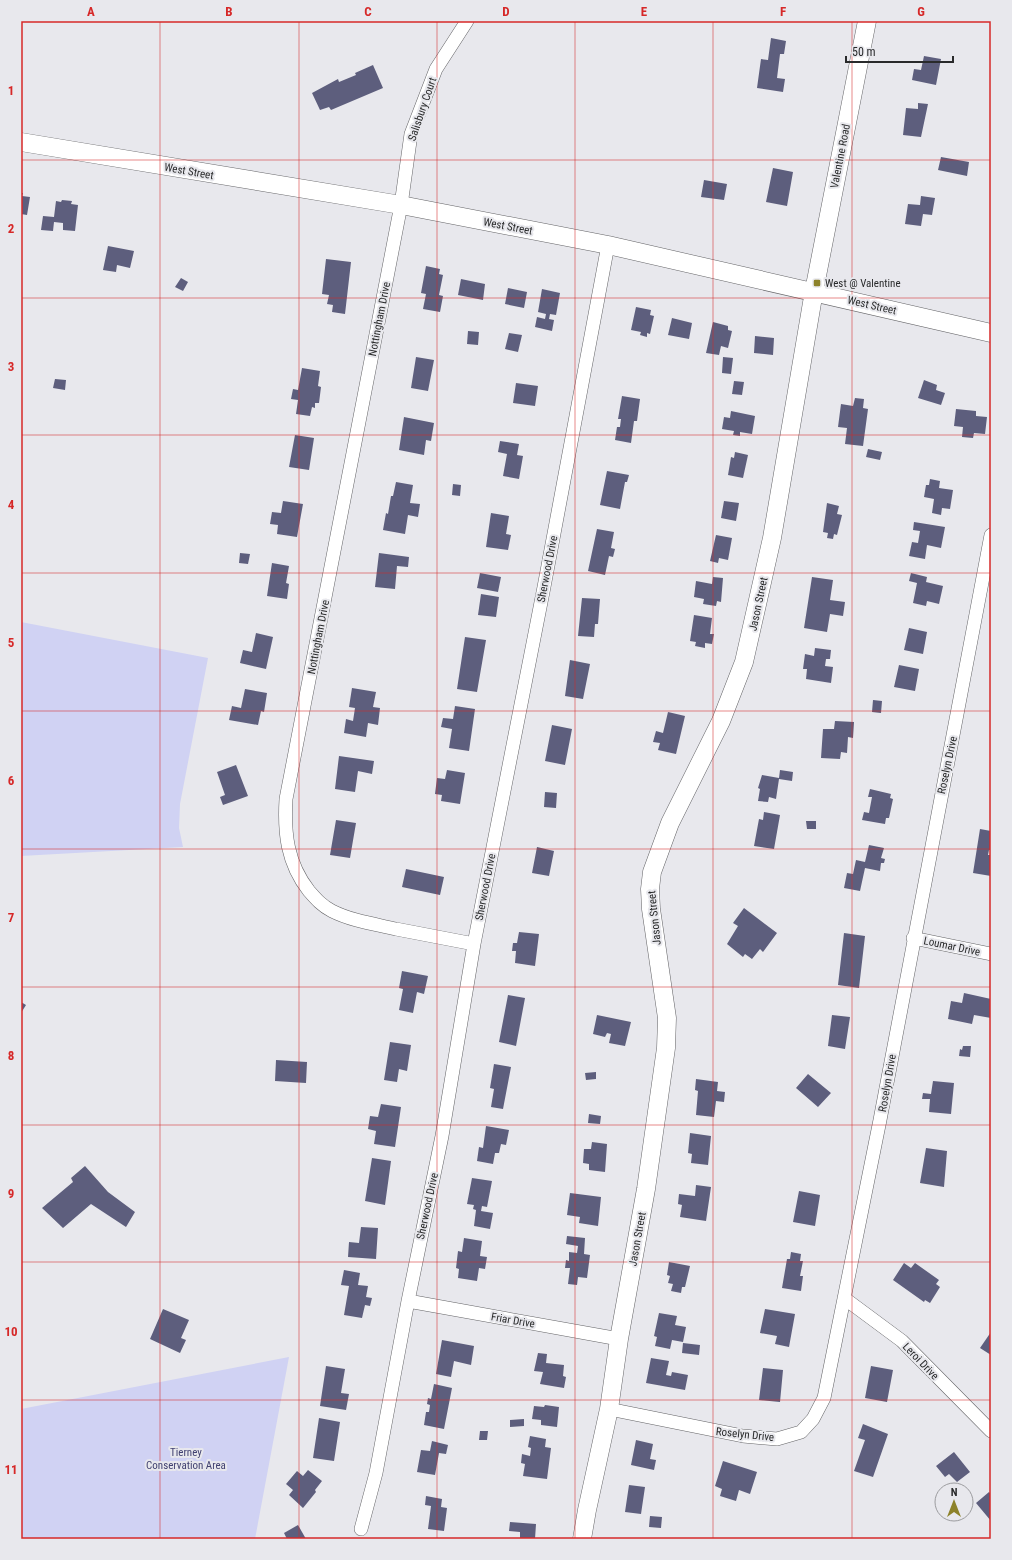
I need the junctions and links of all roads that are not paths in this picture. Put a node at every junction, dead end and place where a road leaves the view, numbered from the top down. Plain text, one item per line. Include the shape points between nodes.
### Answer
1 (467, 21) edge
2 (867, 21) edge
3 (21, 142) edge
4 (401, 205) junction
5 (608, 244) junction
6 (814, 291) junction
7 (991, 334) edge
8 (991, 535) edge
9 (913, 938) junction
10 (474, 944) junction
11 (991, 954) edge
12 (844, 1298) junction
13 (408, 1301) junction
14 (619, 1339) junction
15 (609, 1409) junction
16 (991, 1431) edge
17 (361, 1529) dead end
18 (582, 1539) edge

1 - 4 street, Salisbury Court via 436,69 411,134
2 - 6 street, Valentine Road
3 - 4 street, West Street
4 - 5 street, West Street
4 - 10 street, Nottingham Drive via 286,799 287,845 293,864 304,884 316,900 331,910 370,924
5 - 6 street, West Street
5 - 10 street, Sherwood Drive
6 - 7 street, West Street
6 - 14 street, Jason Street via 772,538 744,662 721,721 670,823 652,872 651,909 667,1018 666,1048 646,1189
8 - 9 street, Roselyn Drive
9 - 11 street, Loumar Drive
9 - 12 street, Roselyn Drive
10 - 13 street, Sherwood Drive via 442,1136
12 - 15 street, Roselyn Drive via 824,1398 813,1419 801,1432 777,1439 743,1436
12 - 16 street, Leroi Drive via 902,1342
13 - 14 street, Friar Drive
13 - 17 street, Sherwood Drive via 376,1473
14 - 15 street, Jason Street
15 - 18 street, Jason Street

